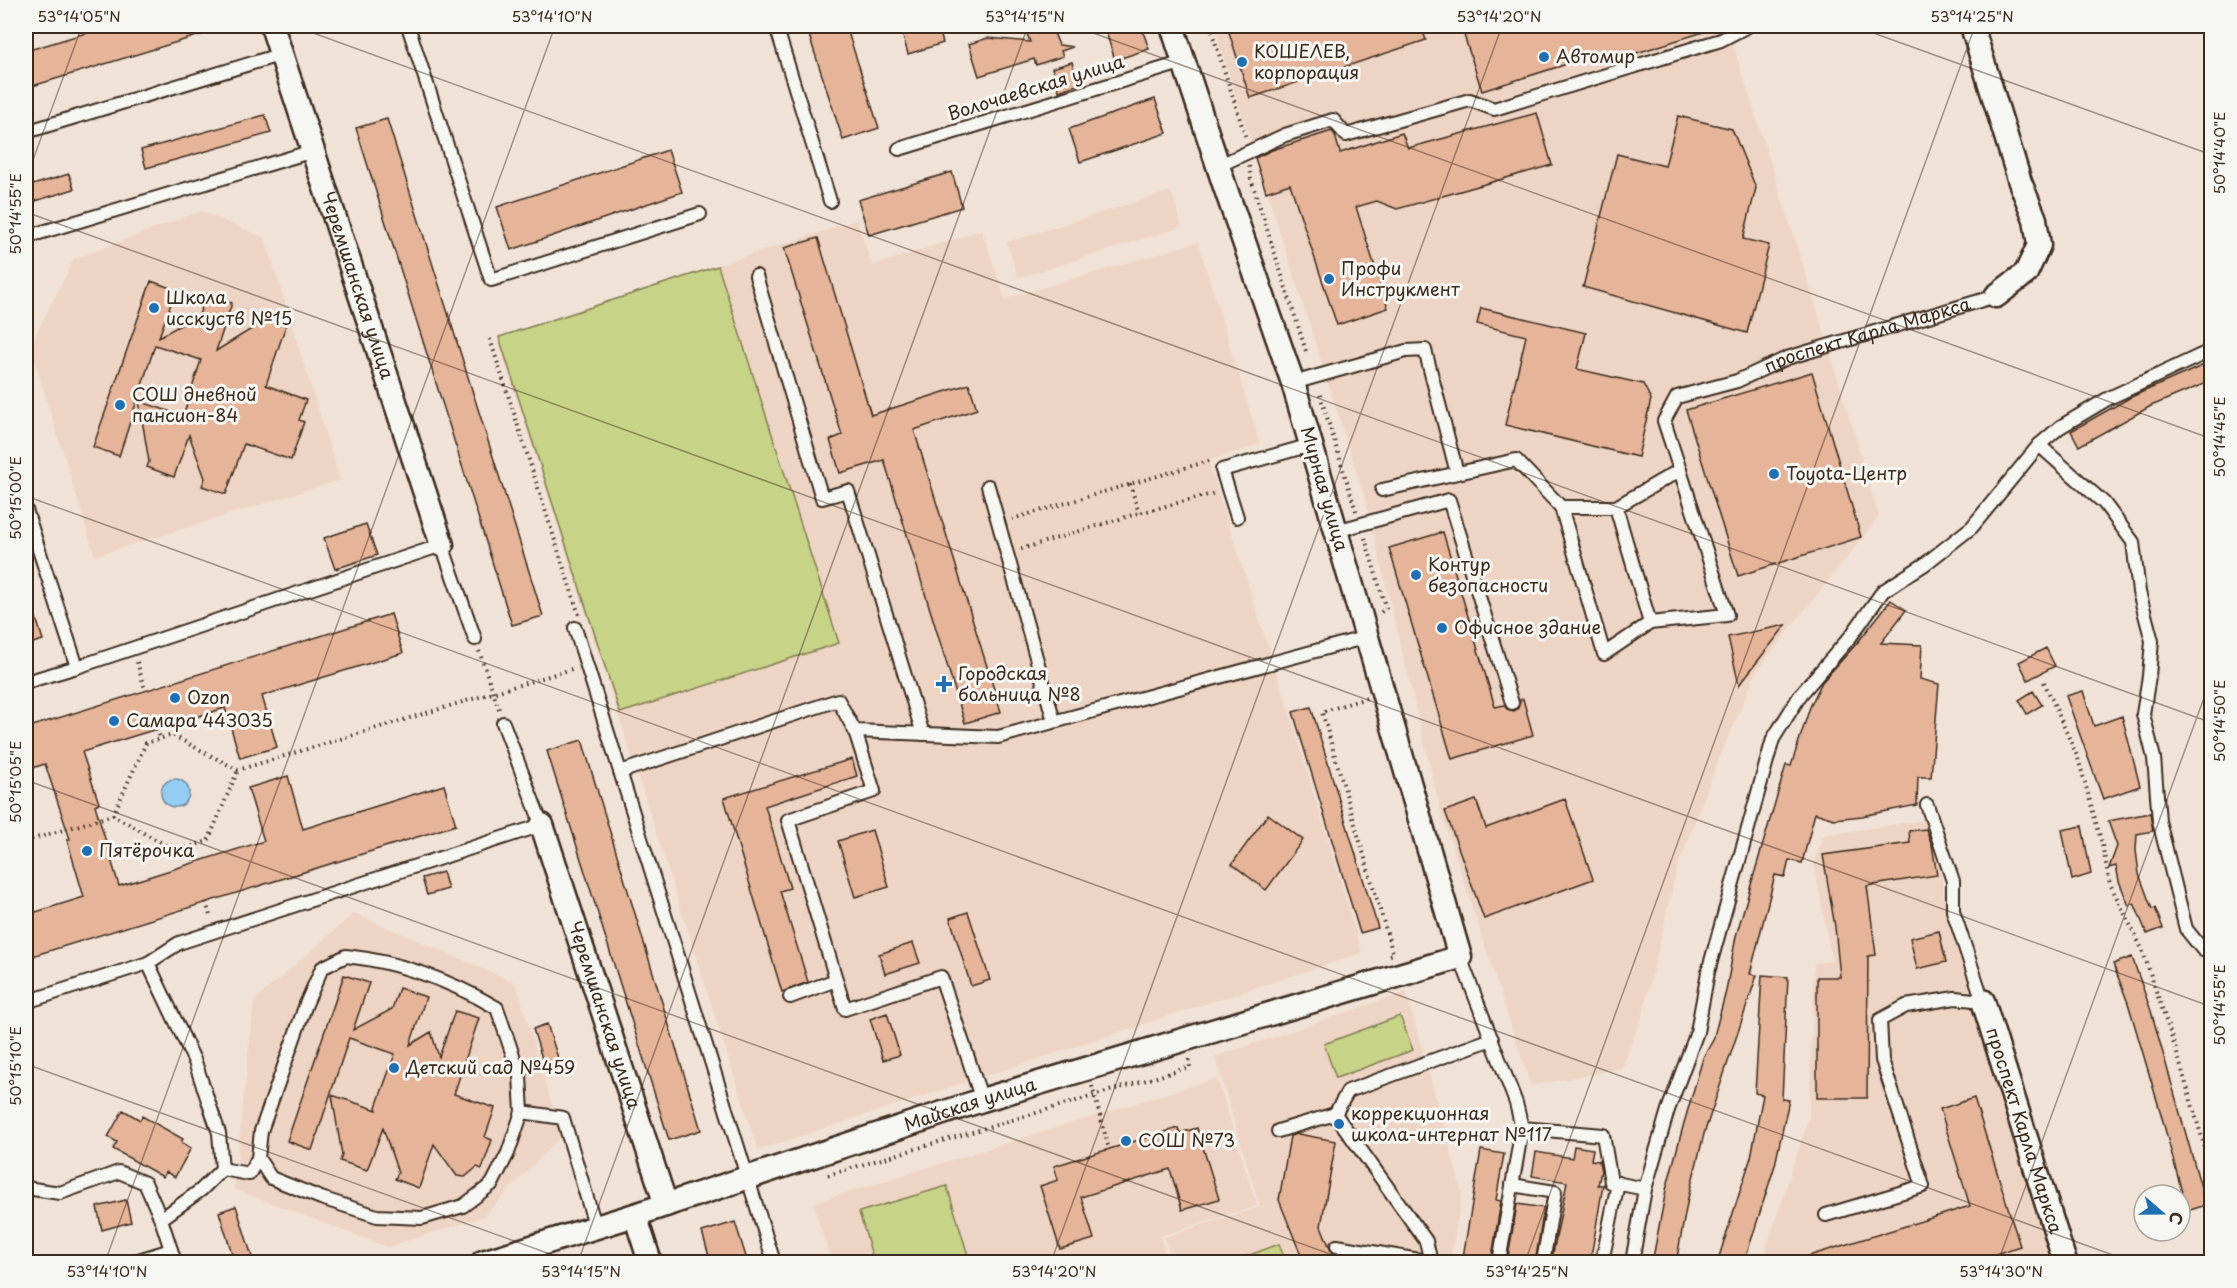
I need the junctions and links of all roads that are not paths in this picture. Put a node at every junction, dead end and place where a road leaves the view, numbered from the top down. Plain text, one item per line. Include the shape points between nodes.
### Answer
1 (272, 26) edge
2 (408, 26) edge
3 (776, 26) edge
4 (1172, 26) edge
5 (1748, 26) edge
6 (1972, 26) edge
7 (282, 54) junction
8 (1184, 62) junction
9 (26, 132) edge
10 (899, 149) dead end
11 (313, 151) junction
12 (1218, 166) junction
13 (830, 201) dead end
14 (700, 214) dead end
15 (26, 237) edge
16 (756, 276) dead end
17 (1996, 296) joint
18 (2211, 350) edge
19 (1293, 383) junction
20 (1311, 445) junction
21 (2039, 445) junction
22 (1680, 470) junction
23 (1457, 473) junction
24 (987, 486) dead end
25 (1382, 490) dead end
26 (1562, 507) junction
27 (1616, 507) junction
28 (26, 510) edge
29 (1237, 517) dead end
30 (1336, 531) junction
31 (442, 545) junction
32 (1650, 623) junction
33 (578, 625) road end
34 (1367, 637) junction
35 (475, 639) road end
36 (77, 667) junction
37 (26, 682) edge
38 (1512, 703) dead end
39 (1054, 721) junction
40 (503, 723) road end
41 (855, 730) junction
42 (924, 734) junction
43 (620, 772) junction
44 (1927, 805) dead end
45 (542, 825) junction
46 (2211, 953) edge
47 (1460, 957) junction
48 (148, 963) junction
49 (836, 980) junction
50 (790, 997) dead end
51 (1983, 1001) junction
52 (26, 1002) edge
53 (1491, 1039) junction
54 (982, 1100) junction
55 (522, 1112) junction
56 (1335, 1114) junction
57 (1522, 1128) junction
58 (1278, 1131) dead end
59 (258, 1158) junction
60 (222, 1169) junction
61 (748, 1178) junction
62 (1618, 1183) junction
63 (1512, 1185) junction
64 (26, 1188) edge
65 (1646, 1189) junction
66 (666, 1205) junction
67 (635, 1215) junction
68 (1826, 1215) dead end
69 (161, 1219) junction
70 (596, 1228) junction
71 (1338, 1246) dead end
72 (173, 1256) edge
73 (1431, 1262) edge
74 (132, 1263) edge
75 (483, 1263) edge
76 (651, 1263) edge
77 (774, 1263) edge
78 (1499, 1263) edge
79 (1543, 1263) edge
80 (1602, 1263) edge
81 (1632, 1263) edge
82 (2065, 1263) edge

1 - 7 street, Черемшанская улица
2 - 14 lane via 491,280
3 - 13 lane
4 - 8 street, Мирная улица
5 - 12 lane via 1722,40 1494,109 1470,100 1346,135 1334,120 1285,135
6 - 17 street, проспект Карла Маркса via 2035,219 2039,245 2026,273
7 - 9 lane
7 - 11 street, Черемшанская улица
8 - 10 lane, Волочаевская улица
8 - 12 street, Мирная улица
11 - 15 lane
11 - 31 street, Черемшанская улица
12 - 19 street, Мирная улица
16 - 42 lane via 822,498 848,491
17 - 22 lane, проспект Карла Маркса via 1786,358 1737,381 1677,397 1664,421
18 - 21 lane via 2109,398 2060,427
19 - 20 street, Мирная улица
19 - 23 lane via 1406,351 1425,350
20 - 29 lane via 1222,470
20 - 30 street, Мирная улица
21 - 46 lane via 2104,503 2133,542 2139,592 2152,640 2143,714 2154,758 2159,821 2186,929 2203,950
21 - 65 lane via 1972,527 1883,591 1801,694 1773,739 1708,972 1697,1032 1668,1110
22 - 27 lane
22 - 32 lane, проспект Карла Маркса via 1727,615
23 - 25 lane
23 - 26 lane via 1516,460
24 - 39 lane
26 - 27 lane
26 - 32 lane via 1604,654
27 - 32 lane
28 - 36 lane
30 - 34 street, Мирная улица
30 - 38 lane via 1449,500
31 - 35 lane
31 - 36 lane
33 - 43 lane via 586,664
34 - 39 lane
34 - 47 street, Мирная улица
36 - 37 lane
39 - 42 lane via 998,737
40 - 45 lane
41 - 42 lane
41 - 43 lane via 838,700
41 - 49 lane via 874,791 788,820
43 - 61 lane
44 - 51 lane via 1953,881 1953,912
45 - 48 lane via 179,943
45 - 66 street, Черемшанская улица
47 - 53 lane
47 - 54 street, Майская улица
48 - 52 lane
48 - 60 lane via 195,1062 219,1133
49 - 50 lane
49 - 54 lane via 845,1009 941,977
51 - 68 lane via 1955,998 1906,1006 1880,1020 1882,1060 1923,1186
51 - 82 street, проспект Карла Маркса
53 - 56 lane via 1348,1092
53 - 57 lane
54 - 61 street, Майская улица
55 - 59 lane via 492,1184 463,1206 422,1218 377,1216 321,1198 271,1178
55 - 59 lane via 520,1076 498,1008 465,989 416,971 346,956 322,968 306,1004 261,1131
55 - 70 lane via 563,1118
56 - 58 lane
56 - 73 lane via 1426,1241
57 - 62 lane via 1603,1135 1611,1182
57 - 63 lane
59 - 60 lane via 249,1174
60 - 69 lane
61 - 66 street, Майская улица
61 - 77 lane
62 - 65 lane
62 - 80 lane
63 - 78 lane
63 - 79 lane via 1555,1192
64 - 69 lane via 60,1193 119,1172 145,1183
65 - 81 lane
66 - 67 street, Майская улица
67 - 70 street, Майская улица
67 - 76 street
69 - 72 lane
70 - 75 street, Майская улица
71 - 73 lane
72 - 74 lane

